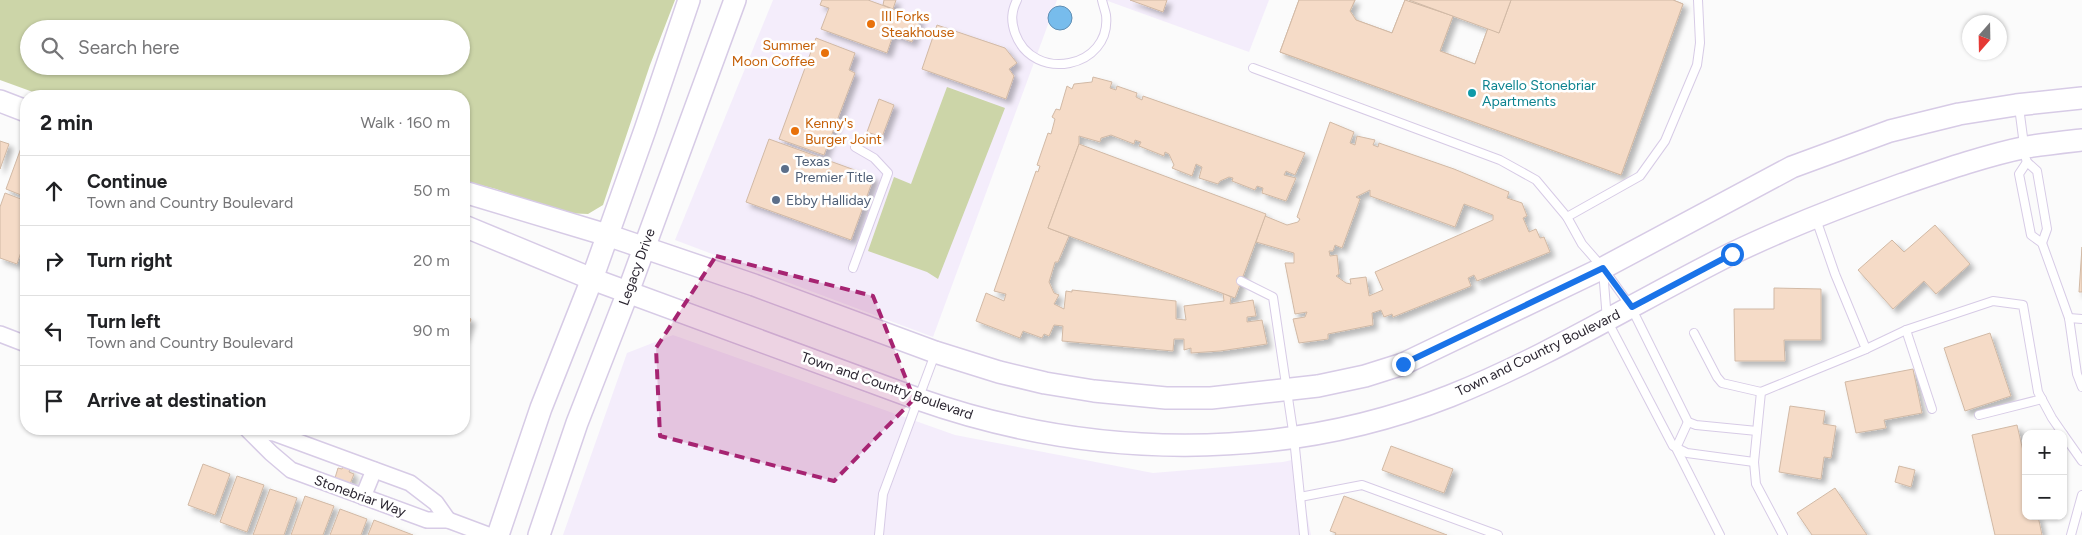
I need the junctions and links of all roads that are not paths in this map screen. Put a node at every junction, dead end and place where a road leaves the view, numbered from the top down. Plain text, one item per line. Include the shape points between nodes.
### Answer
1 (689, 0) edge
2 (735, 0) edge
3 (1017, 0) edge
4 (1102, 0) edge
5 (1698, 0) edge
6 (1253, 68) dead end
7 (2082, 98) edge
8 (0, 101) edge
9 (2019, 105) junction
10 (20, 109) edge
11 (2082, 140) edge
12 (855, 147) dead end
13 (2026, 155) junction
14 (470, 194) edge
15 (1567, 217) junction
16 (1815, 217) junction
17 (470, 228) edge
18 (607, 235) junction
19 (2042, 243) junction
20 (644, 248) junction
21 (853, 268) dead end
22 (1603, 268) junction
23 (592, 279) junction
24 (1241, 281) dead end
25 (628, 292) junction
26 (1632, 307) junction
27 (2069, 318) junction
28 (2082, 319) edge
29 (1607, 320) junction
30 (1906, 330) junction
31 (1694, 333) dead end
32 (0, 334) edge
33 (20, 342) edge
34 (1866, 349) junction
35 (936, 352) junction
36 (2082, 387) edge
37 (1287, 391) junction
38 (1762, 392) junction
39 (918, 399) junction
40 (2042, 399) junction
41 (1932, 409) dead end
42 (1978, 415) dead end
43 (1688, 422) junction
44 (2061, 430) edge
45 (1758, 431) junction
46 (254, 435) edge
47 (279, 435) edge
48 (1294, 438) junction
49 (2067, 440) edge
50 (1676, 448) junction
51 (2082, 461) edge
52 (1754, 462) junction
53 (374, 470) junction
54 (2082, 494) edge
55 (1300, 497) junction
56 (363, 498) junction
57 (448, 520) junction
58 (488, 535) edge
59 (498, 535) edge
60 (539, 535) edge
61 (879, 535) edge
62 (1304, 535) edge
63 (1498, 535) edge
64 (1720, 535) edge
65 (1783, 535) edge
66 (2071, 535) edge

1 - 18 main road
2 - 20 main road, Legacy Drive
3 - 4 lane via 1011,22 1018,40 1029,54 1044,63 1057,65 1071,64 1097,47 1104,32 1106,16
5 - 15 lane via 1700,43 1697,65 1665,141 1640,176
6 - 15 lane via 1500,160 1536,180
7 - 9 main road
8 - 10 main road
9 - 13 lane
9 - 22 main road via 1959,114 1890,131 1792,167
11 - 13 main road, Town and Country Boulevard
12 - 21 lane via 874,158 888,173
13 - 16 main road, Town and Country Boulevard via 1938,172
13 - 19 lane via 2037,171 2047,229
13 - 19 lane via 2019,174 2031,235
14 - 18 main road
15 - 22 lane via 1582,244
16 - 26 main road, Town and Country Boulevard via 1732,254
16 - 34 lane
17 - 23 main road, Town and Country Boulevard
18 - 20 main road
18 - 23 main road
19 - 27 lane
20 - 25 main road, Legacy Drive
20 - 35 main road
22 - 26 lane
22 - 29 lane
22 - 37 main road via 1403,364
23 - 25 main road, Town and Country Boulevard
23 - 59 main road via 541,408
24 - 37 lane via 1273,297
25 - 39 main road, Town and Country Boulevard
25 - 60 main road, Legacy Drive via 577,423
26 - 29 main road, Town and Country Boulevard
26 - 43 lane
27 - 28 lane
27 - 36 lane via 2077,374
29 - 48 main road, Town and Country Boulevard via 1498,376 1447,397 1362,424
29 - 50 lane
30 - 34 lane
30 - 40 lane via 1994,301 2023,305 2038,392
30 - 41 lane
31 - 38 lane via 1722,383
32 - 33 street
34 - 38 lane
35 - 37 main road via 1014,376 1094,392 1211,398
35 - 39 lane
37 - 48 lane
38 - 45 lane
39 - 48 main road, Town and Country Boulevard via 1000,423 1100,440 1185,446
39 - 61 lane via 883,494
40 - 42 lane
40 - 44 lane
43 - 45 lane
43 - 50 lane
45 - 52 lane
46 - 56 street, Stonebriar Way via 270,454 291,470
47 - 53 street
48 - 55 lane
49 - 51 lane
50 - 52 lane via 1687,453
50 - 64 lane
52 - 65 lane via 1756,484
53 - 56 street
53 - 57 street via 410,483 436,503
54 - 66 lane
55 - 62 lane
55 - 63 lane via 1362,485
56 - 57 street, Stonebriar Way via 428,520
57 - 58 street, Stonebriar Way

